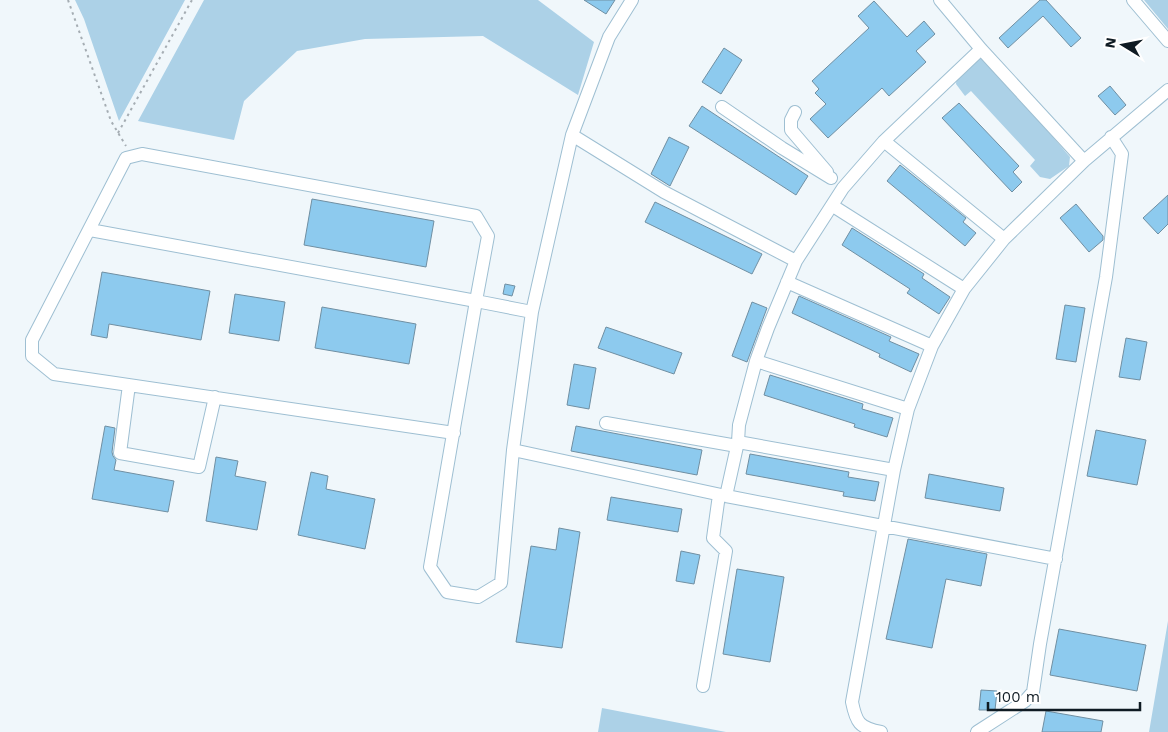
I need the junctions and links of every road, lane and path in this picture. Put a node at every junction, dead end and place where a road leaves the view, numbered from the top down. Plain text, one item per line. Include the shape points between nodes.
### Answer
1 (68, 0) edge
2 (192, 0) edge
3 (632, 0) edge
4 (940, 0) edge
5 (1133, 0) edge
6 (1168, 41) edge
7 (981, 49) junction
8 (1168, 90) edge
9 (722, 107) dead end
10 (795, 112) dead end
11 (118, 133) junction
12 (572, 135) junction
13 (1112, 137) junction
14 (884, 142) junction
15 (132, 156) junction
16 (1084, 161) junction
17 (831, 178) junction
18 (843, 188) junction
19 (833, 206) junction
20 (90, 230) junction
21 (1004, 239) junction
22 (796, 261) junction
23 (787, 282) junction
24 (964, 289) junction
25 (476, 301) junction
26 (532, 312) junction
27 (932, 346) junction
28 (756, 361) junction
29 (129, 385) junction
30 (215, 397) junction
31 (908, 409) junction
32 (606, 423) dead end
33 (454, 433) junction
34 (737, 444) junction
35 (513, 450) junction
36 (894, 470) junction
37 (723, 496) junction
38 (883, 527) junction
39 (1056, 559) junction
40 (703, 686) dead end
41 (881, 732) edge
42 (977, 732) edge

1 - 11 path via 111,122
2 - 11 path
3 - 12 street via 609,37
4 - 7 street
5 - 6 street
7 - 14 street
7 - 16 street
8 - 13 street
9 - 17 street
10 - 17 street via 791,130
11 - 15 path
12 - 22 street via 664,192
12 - 26 street
13 - 16 street
13 - 39 street via 1122,154 1106,277
14 - 18 street
14 - 21 street
15 - 20 street via 126,158
15 - 25 street via 142,154 476,216 488,236
16 - 21 street
17 - 18 street
18 - 19 street
19 - 22 street
19 - 24 street
20 - 25 street
20 - 29 street via 32,340 32,356 54,374
21 - 24 street
22 - 23 street
23 - 27 street
23 - 28 street
24 - 27 street
25 - 26 street
25 - 33 street
26 - 35 street
27 - 31 street
28 - 31 street
28 - 34 street
29 - 30 street
29 - 30 street via 120,453 199,467
30 - 33 street
31 - 36 street
32 - 34 street
33 - 35 street via 430,567 447,592 478,597 500,583
34 - 36 street
34 - 37 street
35 - 37 street
36 - 38 street
37 - 38 street
37 - 40 street via 713,538 726,551
38 - 39 street
38 - 41 street via 852,702 855,719 868,730
39 - 42 street via 1033,692 1025,701

